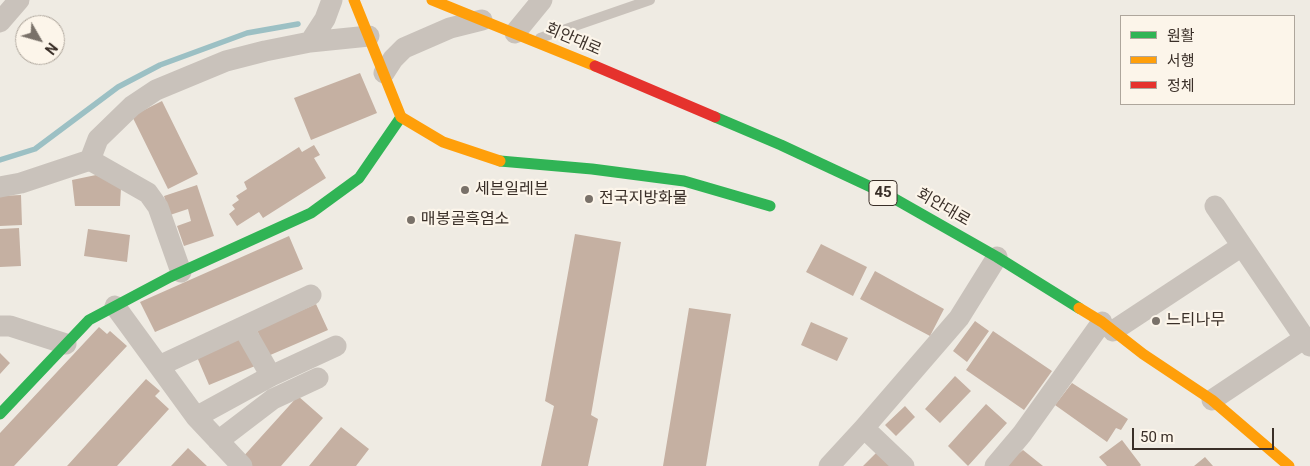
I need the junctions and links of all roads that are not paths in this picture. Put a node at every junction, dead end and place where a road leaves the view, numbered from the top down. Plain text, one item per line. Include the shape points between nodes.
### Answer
1 (20, 0) edge
2 (332, 0) edge
3 (354, 0) edge
4 (432, 0) edge
5 (542, 0) edge
6 (650, 0) edge
7 (482, 20) junction
8 (0, 22) edge
9 (369, 36) junction
10 (524, 37) junction
11 (310, 42) junction
12 (384, 73) junction
13 (401, 117) junction
14 (90, 160) junction
15 (0, 186) edge
16 (770, 206) dead end
17 (1215, 206) dead end
18 (1242, 246) junction
19 (997, 257) junction
20 (180, 272) junction
21 (311, 295) dead end
22 (115, 306) junction
23 (0, 326) edge
24 (243, 327) junction
25 (1107, 327) junction
26 (1307, 342) edge
27 (66, 344) junction
28 (336, 346) dead end
29 (159, 366) junction
30 (270, 376) junction
31 (318, 378) dead end
32 (1212, 400) junction
33 (0, 414) edge
34 (196, 417) junction
35 (864, 428) junction
36 (218, 441) junction
37 (1272, 452) junction
38 (242, 466) edge
39 (829, 466) edge
40 (904, 466) edge
41 (994, 466) edge
42 (1282, 466) edge
43 (1289, 466) edge

1 - 8 street
2 - 11 street via 325,19
3 - 9 street
4 - 7 street, 회안대로 / 45
5 - 10 street
6 - 10 lane
7 - 10 street, 회안대로 / 45
7 - 12 street via 450,28 404,48
9 - 11 street
9 - 12 street
10 - 19 street, 회안대로 / 45 via 781,145 888,195
11 - 14 street via 226,61 156,90 132,106 98,139
12 - 13 street
13 - 16 street via 443,142 495,161 592,169 684,182
13 - 20 street via 359,178 311,214
14 - 15 street via 21,183
14 - 20 street via 148,193 158,207
17 - 18 street
18 - 25 street
18 - 26 street
19 - 25 street, 회안대로 / 45
19 - 35 street via 959,318
20 - 22 street
21 - 24 street
22 - 27 street via 89,320
22 - 29 street
23 - 27 street via 10,326
24 - 29 street
24 - 30 street
25 - 32 street, 회안대로 / 45
25 - 41 street
26 - 32 street
27 - 33 street
28 - 30 street
29 - 34 street
30 - 34 street
31 - 36 street via 272,399
32 - 37 street, 회안대로 / 45
34 - 36 street
35 - 39 street
35 - 40 street
36 - 38 street
37 - 42 street
37 - 43 street, 회안대로 / 45

